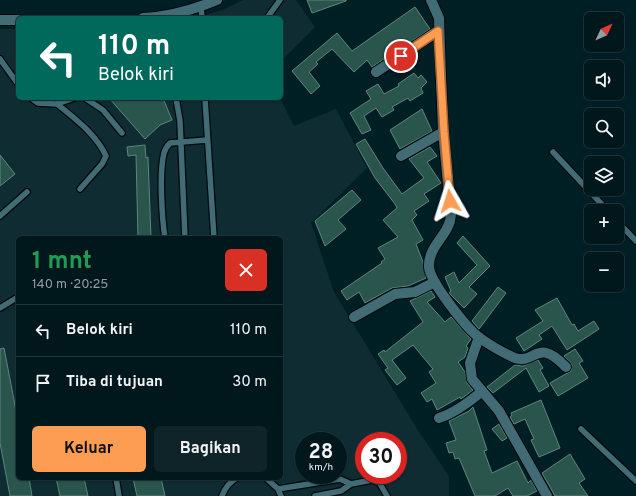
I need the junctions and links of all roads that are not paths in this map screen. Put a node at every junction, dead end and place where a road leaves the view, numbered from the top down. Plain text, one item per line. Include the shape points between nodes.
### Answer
1 (217, 0) edge
2 (280, 0) edge
3 (435, 2) edge
4 (201, 7) junction
5 (171, 16) edge
6 (202, 16) edge
7 (269, 16) edge
8 (0, 20) edge
9 (16, 20) edge
10 (438, 31) junction
11 (0, 59) edge
12 (376, 72) dead end
13 (16, 81) edge
14 (34, 100) edge
15 (68, 100) edge
16 (87, 100) edge
17 (176, 100) edge
18 (206, 100) edge
19 (57, 104) junction
20 (122, 132) dead end
21 (444, 132) junction
22 (207, 140) junction
23 (180, 141) junction
24 (553, 152) dead end
25 (401, 156) dead end
26 (80, 189) dead end
27 (27, 192) dead end
28 (601, 204) edge
29 (0, 216) edge
30 (624, 228) edge
31 (165, 236) edge
32 (185, 236) edge
33 (214, 236) edge
34 (636, 241) edge
35 (435, 282) junction
36 (16, 297) edge
37 (0, 308) edge
38 (354, 317) dead end
39 (479, 337) junction
40 (566, 366) dead end
41 (482, 392) junction
42 (439, 418) dead end
43 (581, 429) dead end
44 (116, 480) edge
45 (233, 480) edge
46 (268, 480) edge
47 (636, 481) edge
48 (351, 484) junction
49 (278, 489) junction
50 (119, 496) edge
51 (222, 496) edge
52 (281, 496) edge
53 (315, 496) edge
54 (387, 496) edge
55 (548, 496) edge

1 - 4 street
2 - 7 lane
3 - 10 street via 439,18
4 - 5 street
4 - 6 lane
8 - 9 street
10 - 12 street
10 - 21 street
11 - 13 lane
14 - 19 lane
15 - 19 lane
16 - 20 lane via 103,110
17 - 23 lane
18 - 22 lane
19 - 26 lane via 82,124 106,156
21 - 25 street
21 - 35 street via 452,215 451,223 430,256 429,268
22 - 23 lane
22 - 33 lane
23 - 31 lane via 170,143 163,154
23 - 32 lane
24 - 28 lane
27 - 29 lane
30 - 34 lane
35 - 38 street via 415,292 395,294
35 - 39 street via 453,308
36 - 37 lane
39 - 40 street via 516,358 547,352 556,356
39 - 41 street via 470,363 470,371 472,379
41 - 42 street via 468,403
41 - 55 street via 500,411
43 - 47 lane
44 - 50 lane
45 - 51 lane via 225,488
46 - 49 lane
48 - 49 lane via 340,479
48 - 53 lane via 341,491
48 - 54 lane via 372,480 379,482
49 - 52 lane

